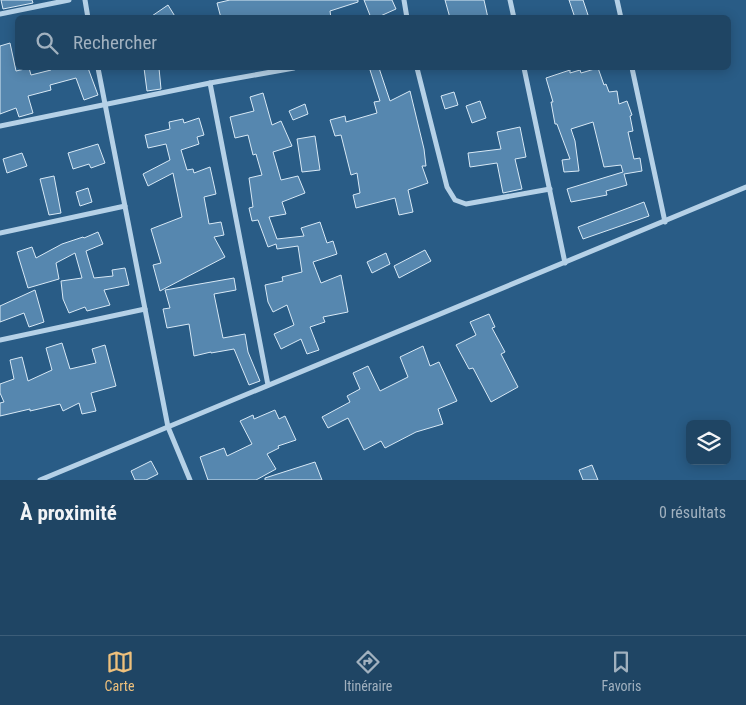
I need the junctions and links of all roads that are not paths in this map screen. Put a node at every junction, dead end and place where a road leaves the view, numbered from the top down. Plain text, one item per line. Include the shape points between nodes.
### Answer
1 (69, 0) edge
2 (85, 0) edge
3 (404, 0) edge
4 (510, 0) edge
5 (618, 0) edge
6 (0, 14) edge
7 (88, 15) edge
8 (406, 15) edge
9 (513, 15) edge
10 (620, 15) edge
11 (98, 70) edge
12 (283, 70) edge
13 (418, 70) edge
14 (524, 70) edge
15 (632, 70) edge
16 (210, 83) junction
17 (105, 105) junction
18 (0, 126) edge
19 (746, 187) edge
20 (550, 189) junction
21 (125, 206) junction
22 (665, 222) junction
23 (0, 233) edge
24 (565, 263) junction
25 (145, 309) junction
26 (0, 340) edge
27 (268, 385) junction
28 (168, 427) junction
29 (40, 480) edge
30 (190, 480) edge

1 - 6 street
2 - 7 street
3 - 8 street
4 - 9 street
5 - 10 street
11 - 17 street
12 - 16 street
13 - 20 street via 447,187 455,200 466,204
14 - 20 street
15 - 22 street
16 - 17 street
16 - 27 street
17 - 18 street
17 - 21 street
19 - 22 street
20 - 24 street
21 - 23 street
21 - 25 street
22 - 24 street
24 - 27 street
25 - 26 street
25 - 28 street
27 - 28 street
28 - 29 street
28 - 30 street

